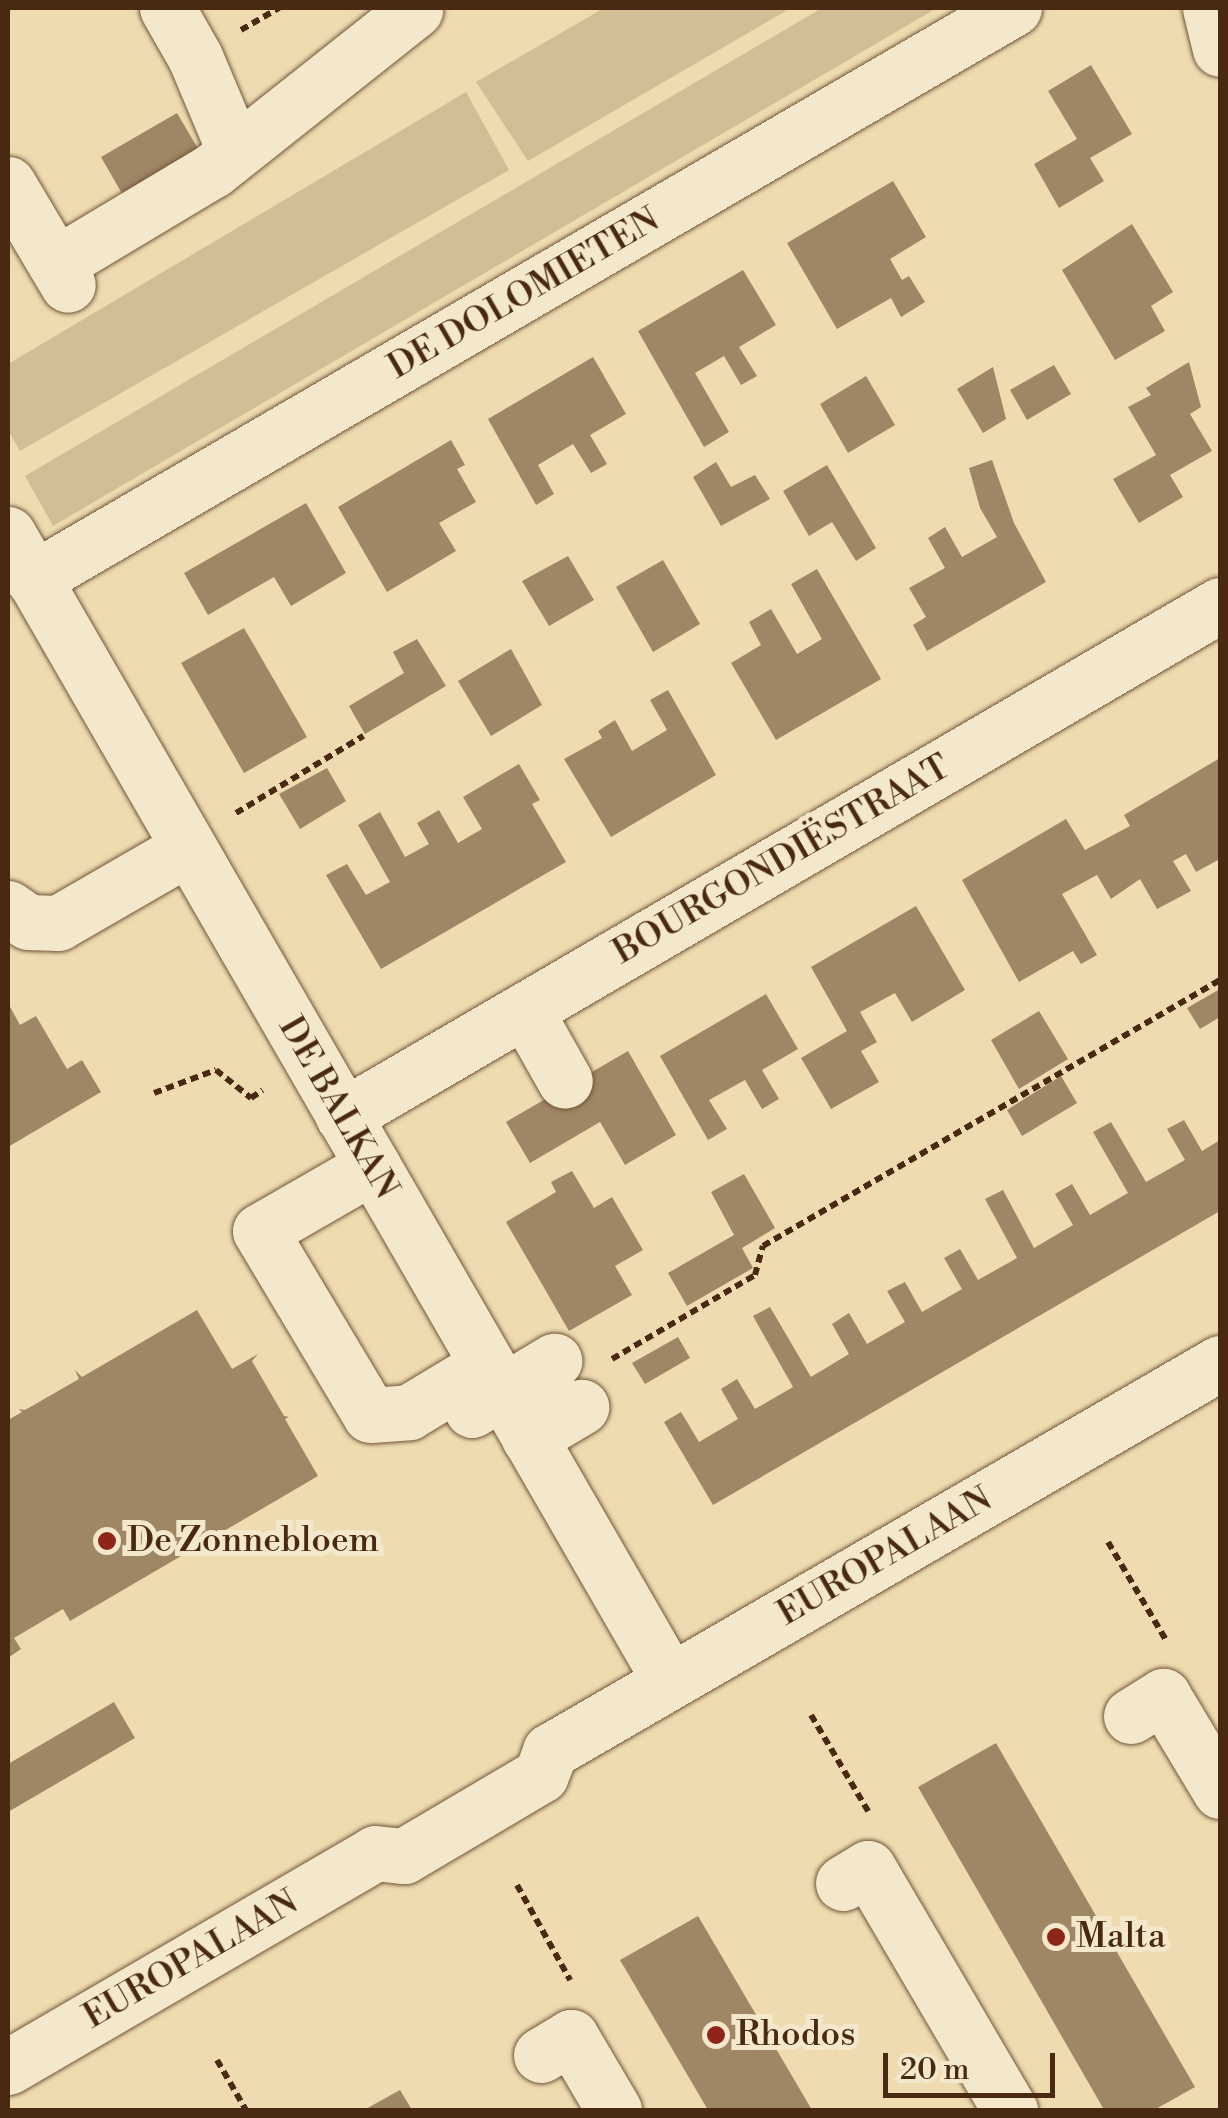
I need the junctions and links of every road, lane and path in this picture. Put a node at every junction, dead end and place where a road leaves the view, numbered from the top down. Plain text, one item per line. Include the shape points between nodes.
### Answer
1 (167, 8) edge
2 (1014, 8) edge
3 (1210, 8) edge
4 (415, 10) dead end
5 (1220, 48) edge
6 (235, 152) junction
7 (8, 184) edge
8 (20, 556) edge
9 (1220, 605) edge
10 (364, 736) dead end
11 (236, 813) dead end
12 (188, 848) junction
13 (46, 930) edge
14 (1220, 980) edge
15 (524, 1010) junction
16 (566, 1081) dead end
17 (264, 1089) dead end
18 (154, 1093) dead end
19 (343, 1116) junction
20 (372, 1166) junction
21 (1220, 1363) edge
22 (495, 1378) junction
23 (579, 1378) junction
24 (529, 1438) junction
25 (414, 1445) dead end
26 (1108, 1542) dead end
27 (1171, 1647) dead end
28 (670, 1681) junction
29 (810, 1715) dead end
30 (1131, 1716) dead end
31 (1220, 1792) edge
32 (872, 1816) dead end
33 (844, 1882) dead end
34 (517, 1885) dead end
35 (576, 1990) dead end
36 (541, 2055) dead end
37 (217, 2060) dead end
38 (8, 2067) edge
39 (246, 2110) edge
40 (614, 2110) edge
41 (1010, 2110) edge

1 - 6 street
2 - 8 street, DE DOLOMIETEN
3 - 5 street
4 - 6 street
6 - 7 street via 62,274
8 - 12 street, DE BALKAN
9 - 15 street, BOURGONDIËSTRAAT
10 - 11 path
12 - 13 street
12 - 19 street, DE BALKAN
14 - 23 path via 763,1246 756,1275
15 - 16 street
15 - 19 street, BOURGONDIËSTRAAT
17 - 18 path via 250,1098 216,1070
19 - 20 street, DE BALKAN
20 - 22 street, DE BALKAN
20 - 22 street via 260,1231 370,1415 409,1412
21 - 28 street, EUROPALAAN
22 - 23 street
22 - 24 street, DE BALKAN
22 - 25 street
23 - 24 street
24 - 28 street, DE BALKAN
26 - 27 path
28 - 38 street, EUROPALAAN via 550,1751 527,1746 384,1826 375,1853
29 - 32 path
30 - 31 street via 1163,1696
33 - 41 street via 868,1868
34 - 35 path
36 - 40 street via 572,2037
37 - 39 path

